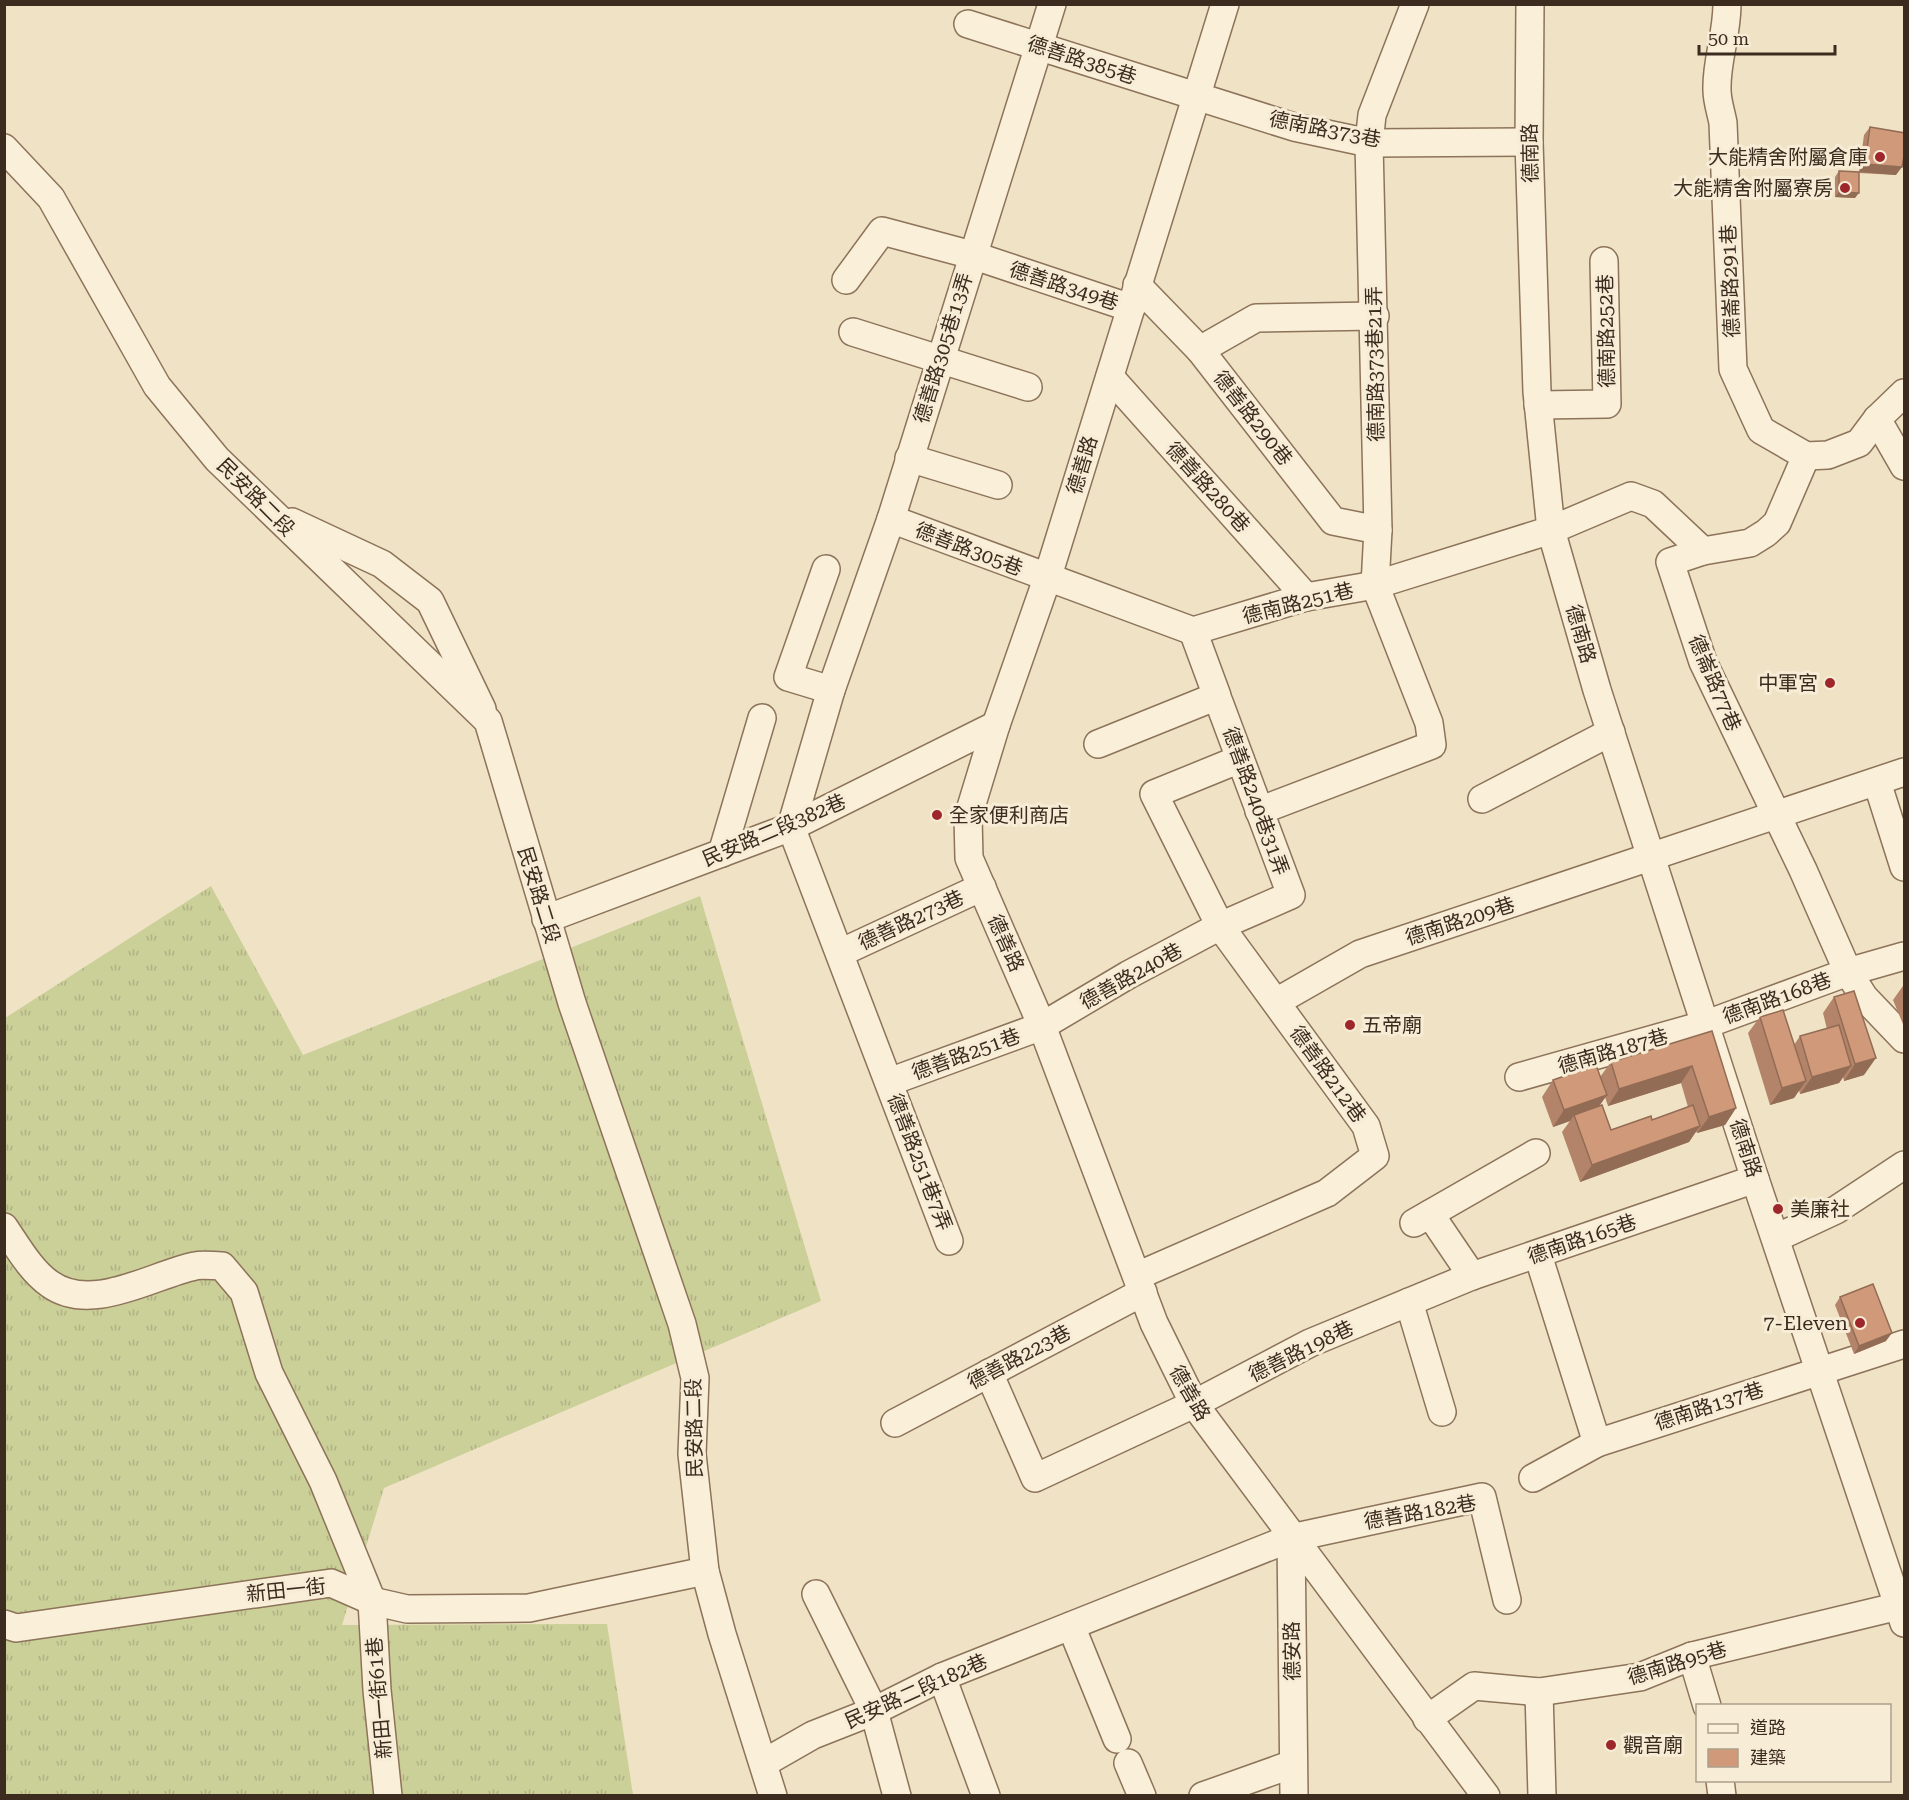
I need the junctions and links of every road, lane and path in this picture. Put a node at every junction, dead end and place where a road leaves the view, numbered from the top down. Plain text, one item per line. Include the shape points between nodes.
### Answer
1 (1052, 4) edge
2 (1225, 4) edge
3 (1415, 4) edge
4 (1530, 4) edge
5 (1727, 4) edge
6 (968, 24) dead end
7 (1038, 46) junction
8 (1196, 96) junction
9 (1369, 142) junction
10 (1529, 142) junction
11 (4, 148) edge
12 (972, 255) junction
13 (1604, 261) dead end
14 (846, 280) dead end
15 (1134, 296) junction
16 (1375, 316) junction
17 (853, 332) dead end
18 (1200, 351) junction
19 (940, 360) junction
20 (1110, 376) junction
21 (1028, 387) dead end
22 (1905, 393) edge
23 (1538, 405) junction
24 (1877, 419) junction
25 (1806, 456) junction
26 (909, 458) junction
27 (1905, 466) edge
28 (998, 485) dead end
29 (272, 513) junction
30 (891, 519) junction
31 (1378, 530) junction
32 (1551, 530) junction
33 (1703, 551) junction
34 (826, 569) dead end
35 (1047, 579) junction
36 (1375, 585) junction
37 (1306, 597) junction
38 (1193, 631) junction
39 (831, 690) junction
40 (1219, 702) dead end
41 (762, 718) dead end
42 (488, 721) junction
43 (996, 725) junction
44 (1611, 732) junction
45 (1098, 744) dead end
46 (1240, 759) junction
47 (1905, 772) edge
48 (1877, 782) junction
49 (1482, 799) dead end
50 (1259, 811) junction
51 (1776, 816) junction
52 (791, 827) junction
53 (722, 853) junction
54 (1652, 858) junction
55 (1905, 867) edge
56 (982, 887) junction
57 (546, 919) junction
58 (1220, 926) junction
59 (840, 953) junction
60 (1905, 956) edge
61 (1848, 972) junction
62 (1275, 1002) junction
63 (1707, 1024) junction
64 (1042, 1026) junction
65 (1905, 1039) edge
66 (1520, 1077) dead end
67 (890, 1082) junction
68 (1536, 1153) dead end
69 (1905, 1165) edge
70 (1755, 1179) junction
71 (4, 1227) edge
72 (1776, 1238) junction
73 (949, 1241) dead end
74 (1538, 1255) junction
75 (1472, 1275) junction
76 (1140, 1284) junction
77 (1409, 1302) junction
78 (1905, 1344) edge
79 (1821, 1369) junction
80 (989, 1373) junction
81 (1194, 1404) junction
82 (1442, 1412) dead end
83 (895, 1423) dead end
84 (1597, 1443) junction
85 (1533, 1478) dead end
86 (1291, 1538) junction
87 (705, 1571) junction
88 (816, 1594) dead end
89 (1507, 1600) dead end
90 (372, 1601) junction
91 (1902, 1615) edge
92 (4, 1624) edge
93 (1071, 1626) junction
94 (1692, 1656) junction
95 (942, 1677) junction
96 (1539, 1692) junction
97 (1706, 1704) edge
98 (874, 1710) junction
99 (1427, 1719) junction
100 (764, 1763) junction
101 (1293, 1764) junction
102 (388, 1796) edge
103 (774, 1796) edge
104 (897, 1796) edge
105 (986, 1796) edge
106 (1142, 1796) edge
107 (1203, 1796) edge
108 (1294, 1796) edge
109 (1486, 1796) edge
110 (1542, 1796) edge

1 - 7 street, 德善路305巷13弄
2 - 8 street, 德善路
3 - 9 street, 德南路373巷21弄 via 1372,115
4 - 10 street, 德南路
5 - 25 street, 德崙路291巷 via 1717,91 1723,123 1733,369 1761,430
6 - 7 street, 德善路385巷
7 - 8 street, 德善路385巷
7 - 12 street, 德善路305巷13弄
8 - 9 street, 德南路373巷 via 1294,127
8 - 15 street, 德善路
9 - 10 street, 德南路373巷
9 - 16 street, 德南路373巷21弄
10 - 23 street, 德南路
11 - 29 street, 民安路二段 via 51,198 157,386 217,459
12 - 14 street, 德善路349巷 via 882,231
12 - 15 street, 德善路349巷
12 - 19 street, 德善路305巷13弄
13 - 23 street, 德南路252巷 via 1607,404
15 - 18 street, 德善路290巷
15 - 20 street, 德善路
16 - 18 street via 1256,318
16 - 31 street, 德南路373巷21弄
17 - 19 street
18 - 31 street, 德善路290巷 via 1333,521
19 - 21 street
19 - 26 street, 德善路305巷13弄
20 - 35 street, 德善路
20 - 37 street, 德善路280巷
22 - 24 street
23 - 32 street, 德南路
24 - 25 street via 1859,443 1828,455
24 - 27 street
25 - 33 street, 德崙路77巷 via 1777,523 1750,543
26 - 28 street
26 - 30 street, 德善路305巷13弄
29 - 42 street, 民安路二段
29 - 42 street via 382,564 430,601
30 - 35 street, 德善路305巷
30 - 39 street, 德善路305巷13弄
31 - 36 street, 德南路373巷21弄
32 - 33 street, 德南路251巷 via 1631,496 1653,504
32 - 36 street, 德南路251巷
32 - 44 street, 德南路
33 - 51 street, 德崙路77巷 via 1670,562 1703,662
34 - 39 street via 788,677
35 - 38 street
35 - 43 street, 德善路
36 - 37 street, 德南路251巷
36 - 50 street via 1429,723 1432,745
37 - 38 street, 德南路251巷
38 - 45 street via 1217,696
39 - 52 street, 德善路305巷13弄
40 - 46 street, 德善路240巷31弄
41 - 53 street
42 - 57 street, 民安路二段
43 - 52 street, 民安路二段382巷
43 - 56 street, 德善路 via 968,817 969,858
44 - 49 street
44 - 54 street, 德南路
46 - 50 street, 德善路240巷31弄
46 - 58 street, 德善路212巷 via 1154,794
47 - 48 street, 德南路209巷
48 - 51 street, 德南路209巷
48 - 55 street
50 - 58 street, 德善路240巷31弄 via 1291,895
51 - 54 street, 德南路209巷
51 - 61 street, 德崙路77巷
52 - 53 street, 民安路二段382巷
52 - 59 street, 德善路251巷7弄
53 - 57 street, 民安路二段382巷
54 - 62 street, 德南路209巷 via 1360,954
54 - 63 street, 德南路
56 - 59 street, 德善路273巷
56 - 64 street, 德善路
57 - 87 street, 民安路二段 via 682,1323 695,1378 692,1454
58 - 62 street, 德善路212巷
58 - 64 street, 德善路240巷
59 - 67 street, 德善路251巷7弄
60 - 61 street
61 - 63 street, 德南路168巷
61 - 65 street, 德崙路77巷 via 1864,997
62 - 76 street, 德善路212巷 via 1366,1126 1375,1156 1327,1193
63 - 66 street, 德南路187巷
63 - 70 street, 德南路
64 - 67 street, 德善路251巷
64 - 76 street, 德善路
67 - 73 street, 德善路251巷7弄
68 - 75 street via 1422,1218
69 - 72 street via 1836,1210
70 - 72 street, 德南路
70 - 74 street, 德南路165巷
71 - 90 street, 新田一街61巷 via 20,1252 51,1285 86,1297 118,1291 198,1265 222,1266 244,1292 269,1373 323,1481
72 - 79 street, 德南路
74 - 75 street, 德南路165巷
74 - 84 street
75 - 77 street, 德南路165巷
76 - 80 street, 德善路223巷
76 - 81 street, 德善路 via 1154,1323
77 - 81 street, 德善路198巷 via 1310,1342
77 - 82 street
78 - 79 street, 德南路137巷
79 - 84 street, 德南路137巷
79 - 91 street, 德南路
80 - 81 street, 德善路198巷 via 1035,1478
80 - 83 street, 德善路223巷
81 - 86 street, 德善路
84 - 85 street, 德南路137巷
86 - 89 street, 德善路182巷 via 1482,1497
86 - 93 street, 民安路二段182巷
86 - 99 street, 德善路
86 - 101 street, 德安路
87 - 90 street, 新田一街 via 529,1608 407,1609
87 - 100 street, 民安路二段
88 - 98 street
90 - 92 street, 新田一街 via 331,1583 16,1628
90 - 102 street, 新田一街61巷
91 - 94 street, 德南路95巷
93 - 95 street, 民安路二段182巷
93 - 106 street
94 - 96 street, 德南路95巷 via 1640,1677
94 - 97 street
95 - 98 street, 民安路二段182巷
95 - 105 street
96 - 99 street, 德南路95巷 via 1474,1686
96 - 110 street
98 - 100 street, 民安路二段182巷 via 813,1735
98 - 104 street
99 - 109 street, 德善路
100 - 103 street, 民安路二段
101 - 107 street
101 - 108 street, 德安路

